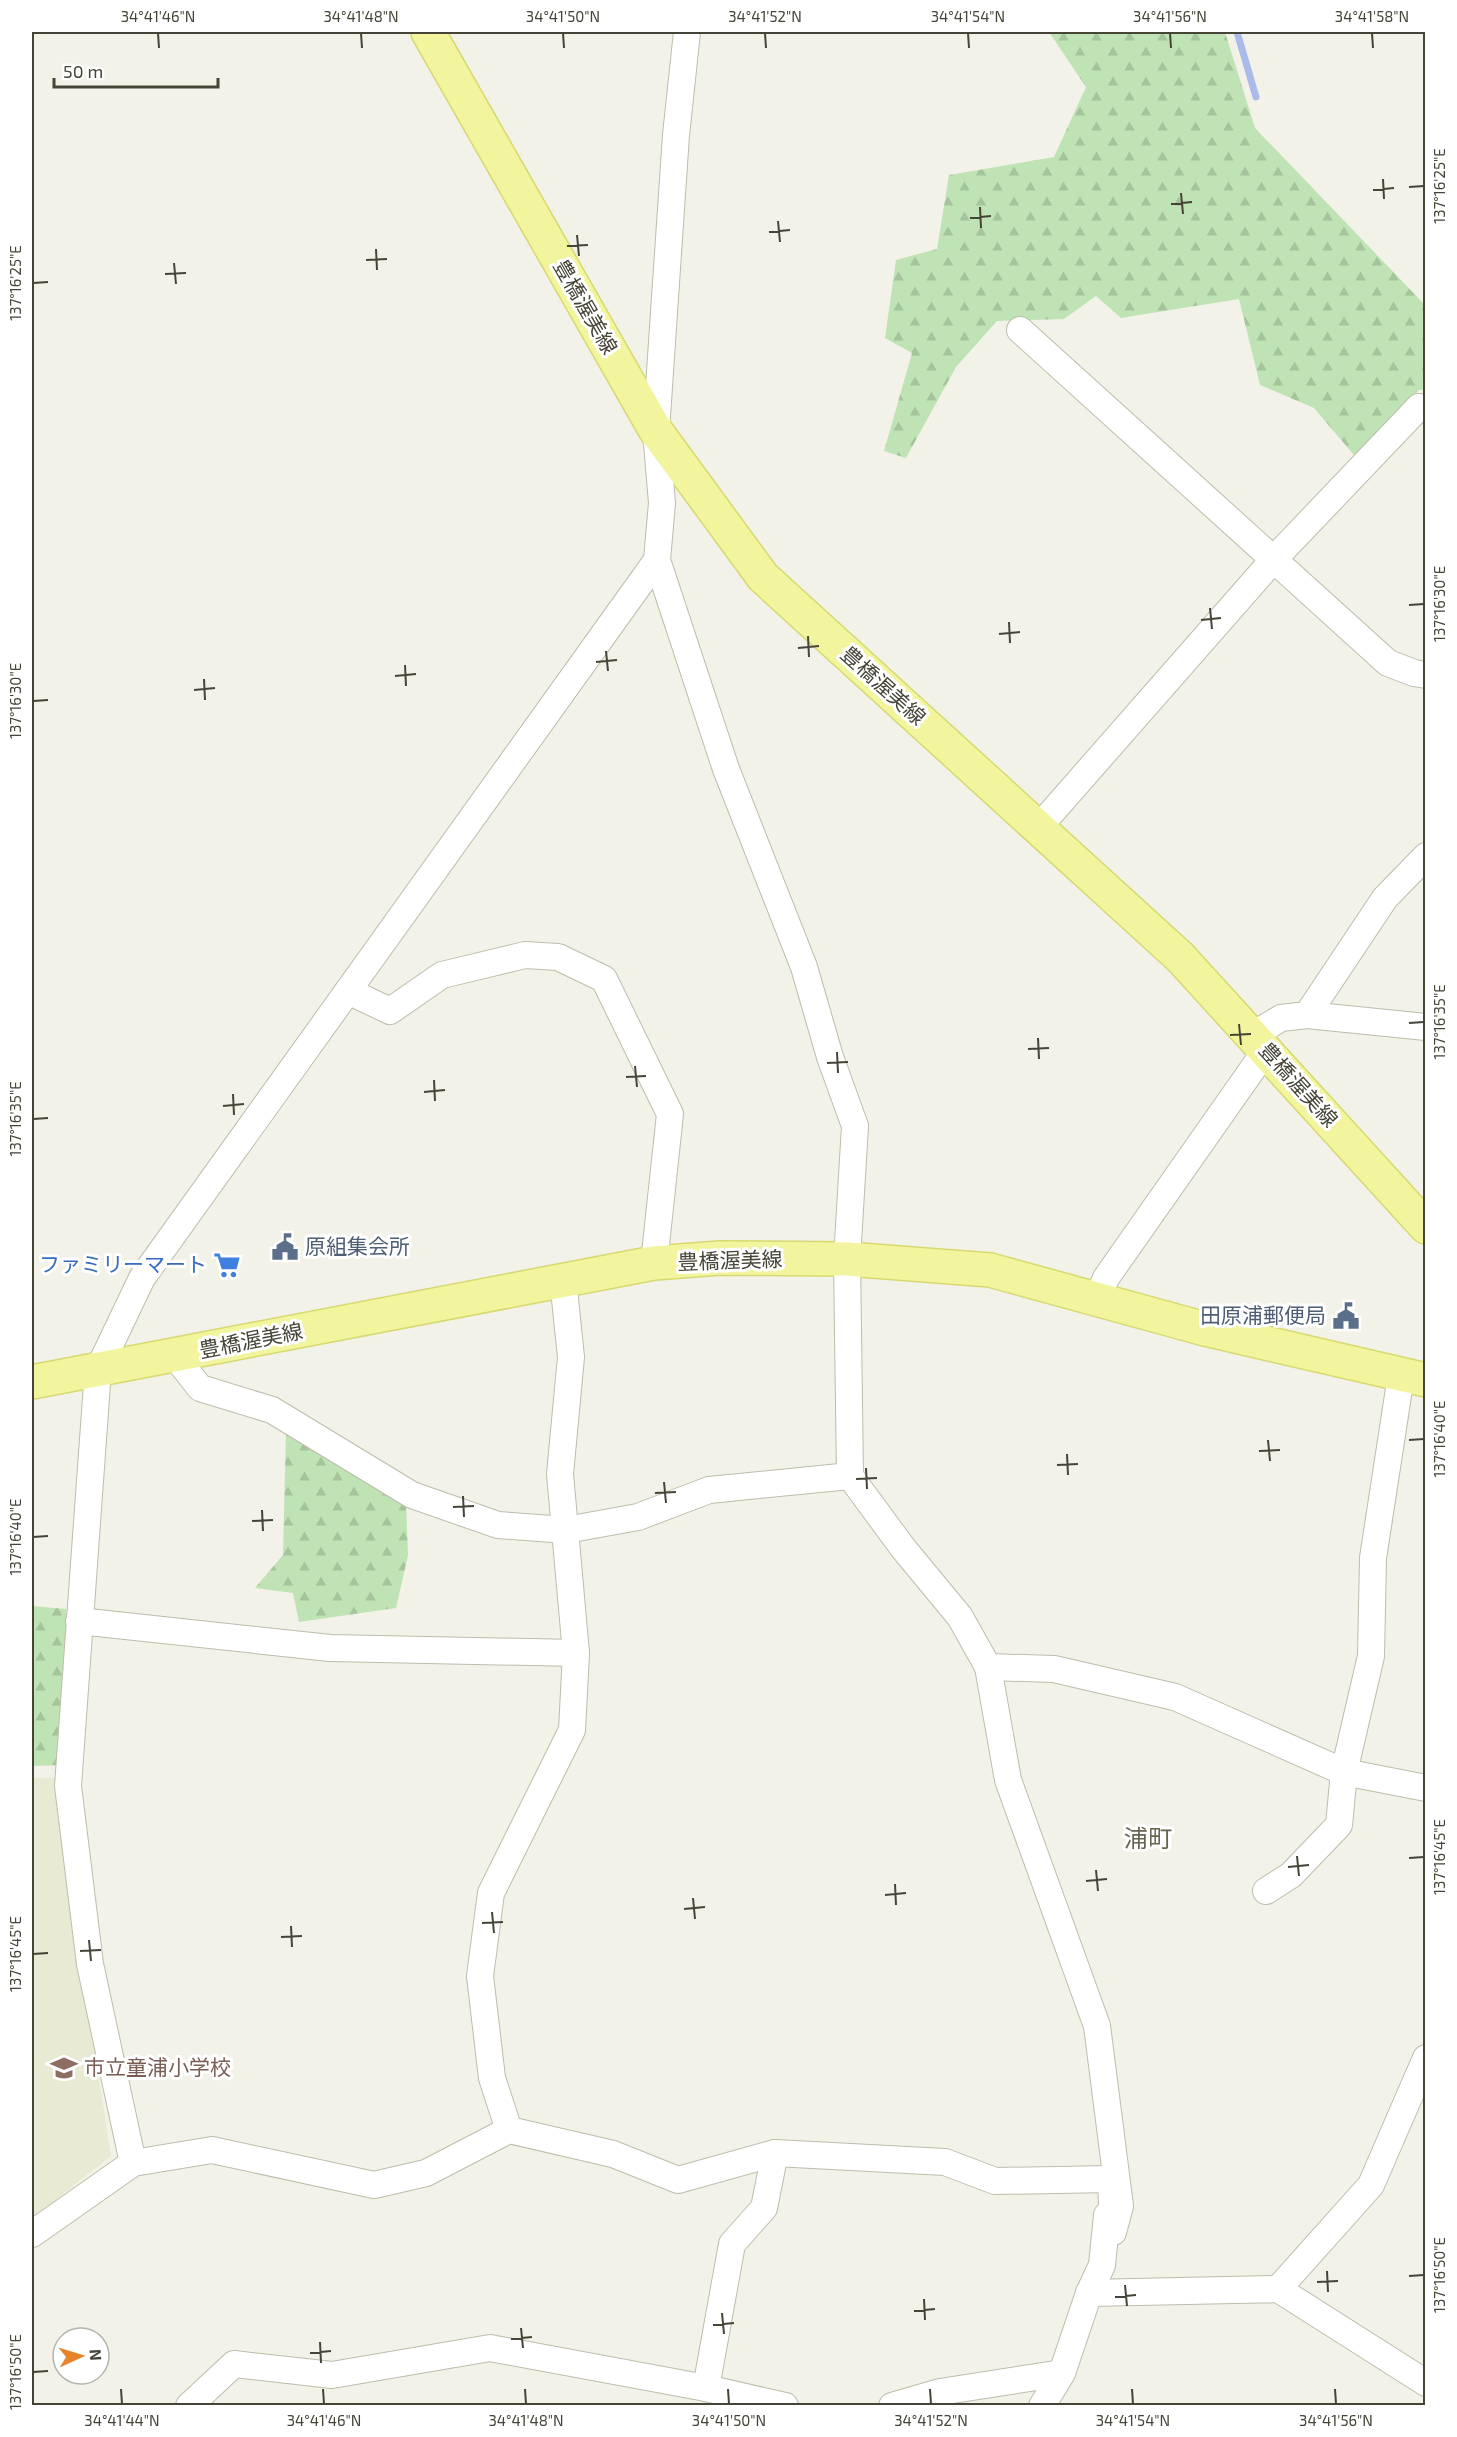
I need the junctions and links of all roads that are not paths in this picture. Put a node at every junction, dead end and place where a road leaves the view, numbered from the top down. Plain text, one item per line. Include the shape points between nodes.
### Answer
1 (428, 32) edge
2 (687, 32) edge
3 (1020, 330) dead end
4 (1419, 407) dead end
5 (656, 431) junction
6 (1274, 559) junction
7 (657, 560) junction
8 (1425, 675) edge
9 (1038, 828) junction
10 (1425, 856) edge
11 (348, 991) junction
12 (1307, 1015) junction
13 (1425, 1027) edge
14 (1259, 1043) junction
15 (1425, 1227) edge
16 (847, 1259) junction
17 (654, 1263) junction
18 (563, 1280) junction
19 (1097, 1300) junction
20 (175, 1356) junction
21 (98, 1370) junction
22 (1413, 1378) edge
23 (32, 1382) edge
24 (850, 1476) junction
25 (566, 1530) junction
26 (79, 1621) junction
27 (576, 1653) junction
28 (988, 1667) junction
29 (1344, 1772) junction
30 (1425, 1788) edge
31 (1266, 1891) dead end
32 (1425, 2058) edge
33 (508, 2130) junction
34 (775, 2153) junction
35 (133, 2163) junction
36 (1111, 2179) junction
37 (32, 2234) edge
38 (1278, 2289) junction
39 (1089, 2293) junction
40 (1062, 2373) junction
41 (1425, 2383) edge
42 (706, 2388) junction
43 (189, 2406) edge
44 (785, 2406) edge
45 (892, 2406) edge
46 (1042, 2406) edge

1 - 5 main road, 豊橋渥美線
2 - 5 street
3 - 6 street
4 - 6 street
5 - 7 street via 663,503
5 - 9 main road, 豊橋渥美線 via 763,577
6 - 8 street via 1388,663
6 - 9 street
7 - 11 street
7 - 16 street via 726,769 804,967 855,1126
9 - 14 main road, 豊橋渥美線 via 1180,957
10 - 12 street via 1385,898
11 - 17 street via 390,1011 442,975 525,955 558,957 604,979 670,1114
11 - 21 street via 142,1278
12 - 13 street
12 - 14 street via 1281,1018
14 - 15 main road, 豊橋渥美線
14 - 19 street via 1106,1278
16 - 17 main road, 豊橋渥美線 via 720,1258
16 - 19 main road, 豊橋渥美線 via 990,1270
16 - 24 street
17 - 18 main road, 豊橋渥美線
18 - 20 main road, 豊橋渥美線
18 - 25 street via 571,1357 560,1474
19 - 22 main road, 豊橋渥美線
20 - 21 main road, 豊橋渥美線
20 - 25 street via 200,1388 272,1410 412,1495 498,1525
21 - 23 main road, 豊橋渥美線
21 - 26 street
22 - 29 street via 1373,1558 1371,1656
24 - 25 street via 709,1490 638,1517
24 - 28 street via 960,1617
25 - 27 street
26 - 27 street via 330,1648
26 - 35 street via 68,1786 90,1964
27 - 33 street via 572,1730 491,1893 480,1976 492,2078
28 - 29 street via 1054,1669 1175,1697
28 - 36 street via 1008,1780 1097,2026 1120,2206 1113,2232
29 - 30 street
29 - 31 street via 1339,1825 1291,1875
32 - 38 street via 1371,2185
33 - 34 street via 613,2154 678,2180
33 - 35 street via 426,2173 374,2185 212,2150
34 - 36 street via 945,2162 995,2181
34 - 42 street via 764,2208 732,2244
35 - 37 street
36 - 39 street via 1102,2265
38 - 39 street
38 - 41 street
39 - 40 street
40 - 45 street via 940,2392
40 - 46 street
42 - 43 street via 490,2348 332,2375 234,2364
42 - 44 street

